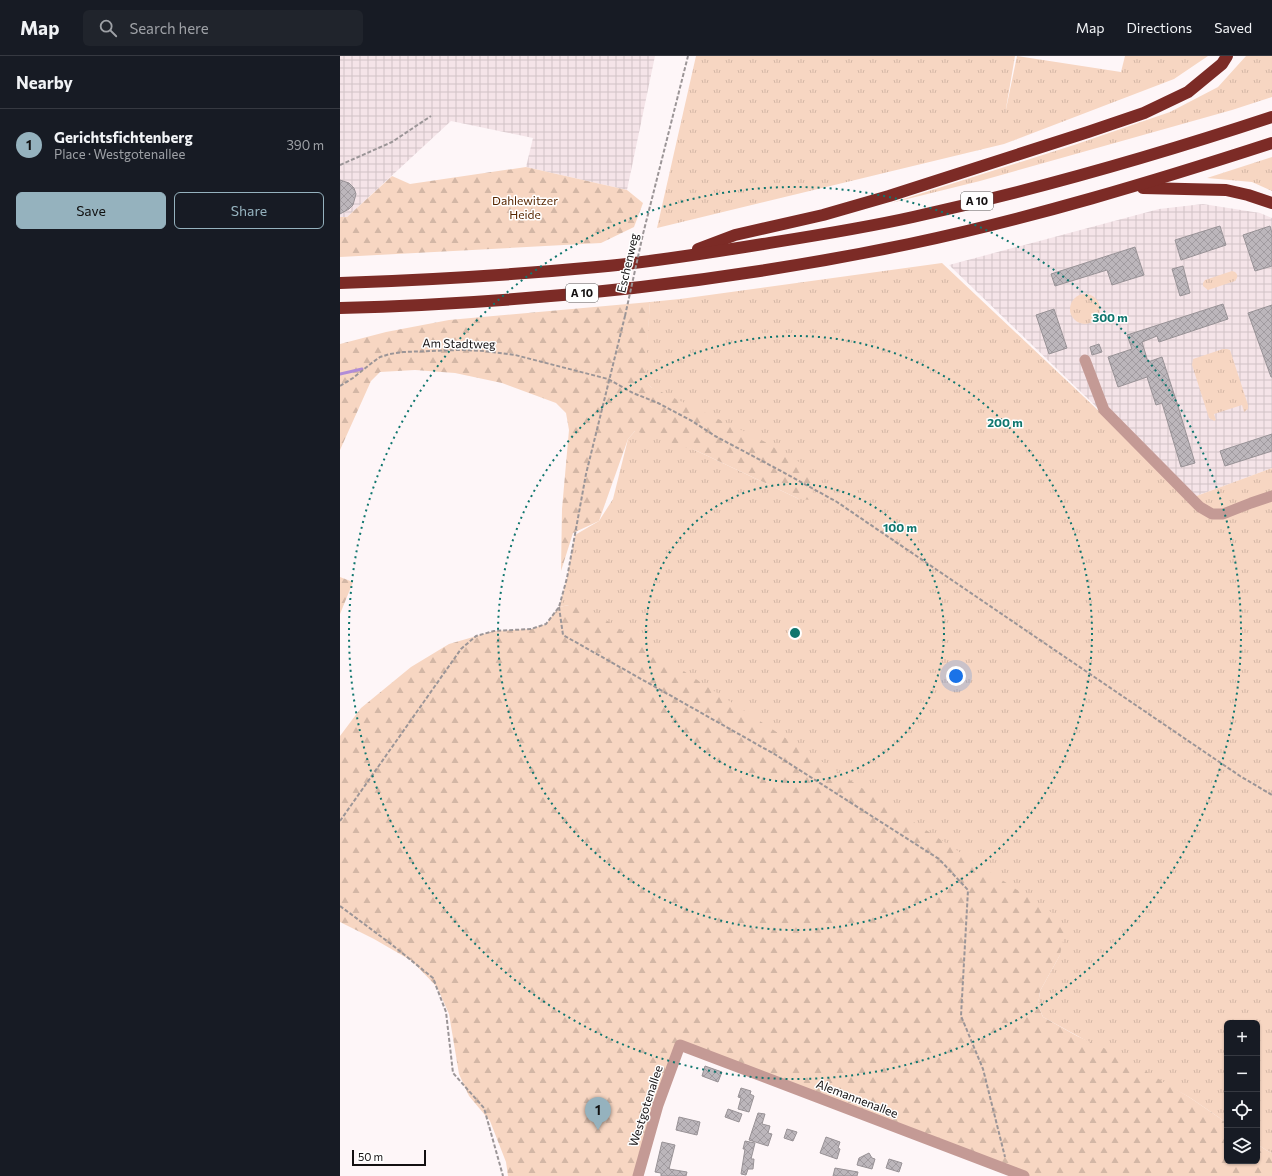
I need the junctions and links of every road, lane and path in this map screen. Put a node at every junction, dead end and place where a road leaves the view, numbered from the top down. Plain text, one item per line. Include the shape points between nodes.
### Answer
1 (688, 56) edge
2 (1227, 56) edge
3 (431, 116) dead end
4 (1272, 117) edge
5 (1272, 144) edge
6 (340, 165) edge
7 (1134, 187) junction
8 (1272, 203) edge
9 (676, 258) junction
10 (340, 283) edge
11 (340, 308) edge
12 (1084, 360) dead end
13 (608, 379) junction
14 (340, 386) edge
15 (1272, 496) edge
16 (559, 607) junction
17 (1272, 794) edge
18 (340, 821) edge
19 (340, 906) edge
20 (680, 1045) joint
21 (1007, 1173) edge
22 (503, 1176) edge
23 (638, 1176) edge
24 (1024, 1176) edge

1 - 13 path, Eschenweg, bridge
2 - 9 highway via 1222,64 1188,92 1144,113 889,196 823,215 735,235
3 - 6 path via 392,142
4 - 9 highway, A 10 via 1068,179 912,217 834,233
5 - 7 highway, A 10
7 - 8 highway via 1226,190
7 - 11 highway, A 10 via 909,244 751,273 519,299
9 - 10 highway, A 10 via 516,274
12 - 15 street via 1104,410 1200,507 1212,514 1223,514
13 - 14 path, Am Stadtweg via 515,356 459,350 403,352 380,357
13 - 16 path, Eschenweg
13 - 17 path, Am Stadtweg via 692,421 837,502 1240,776
16 - 18 path via 546,624 531,629 494,631 476,636 461,649
16 - 21 path via 563,635 776,755 939,859 968,890 961,1016 983,1069
19 - 22 path via 433,978 446,1012 453,1073 484,1108
20 - 21 street, Alemannenallee
20 - 23 street, Westgotenallee via 658,1105
21 - 24 street, Alemannenallee

